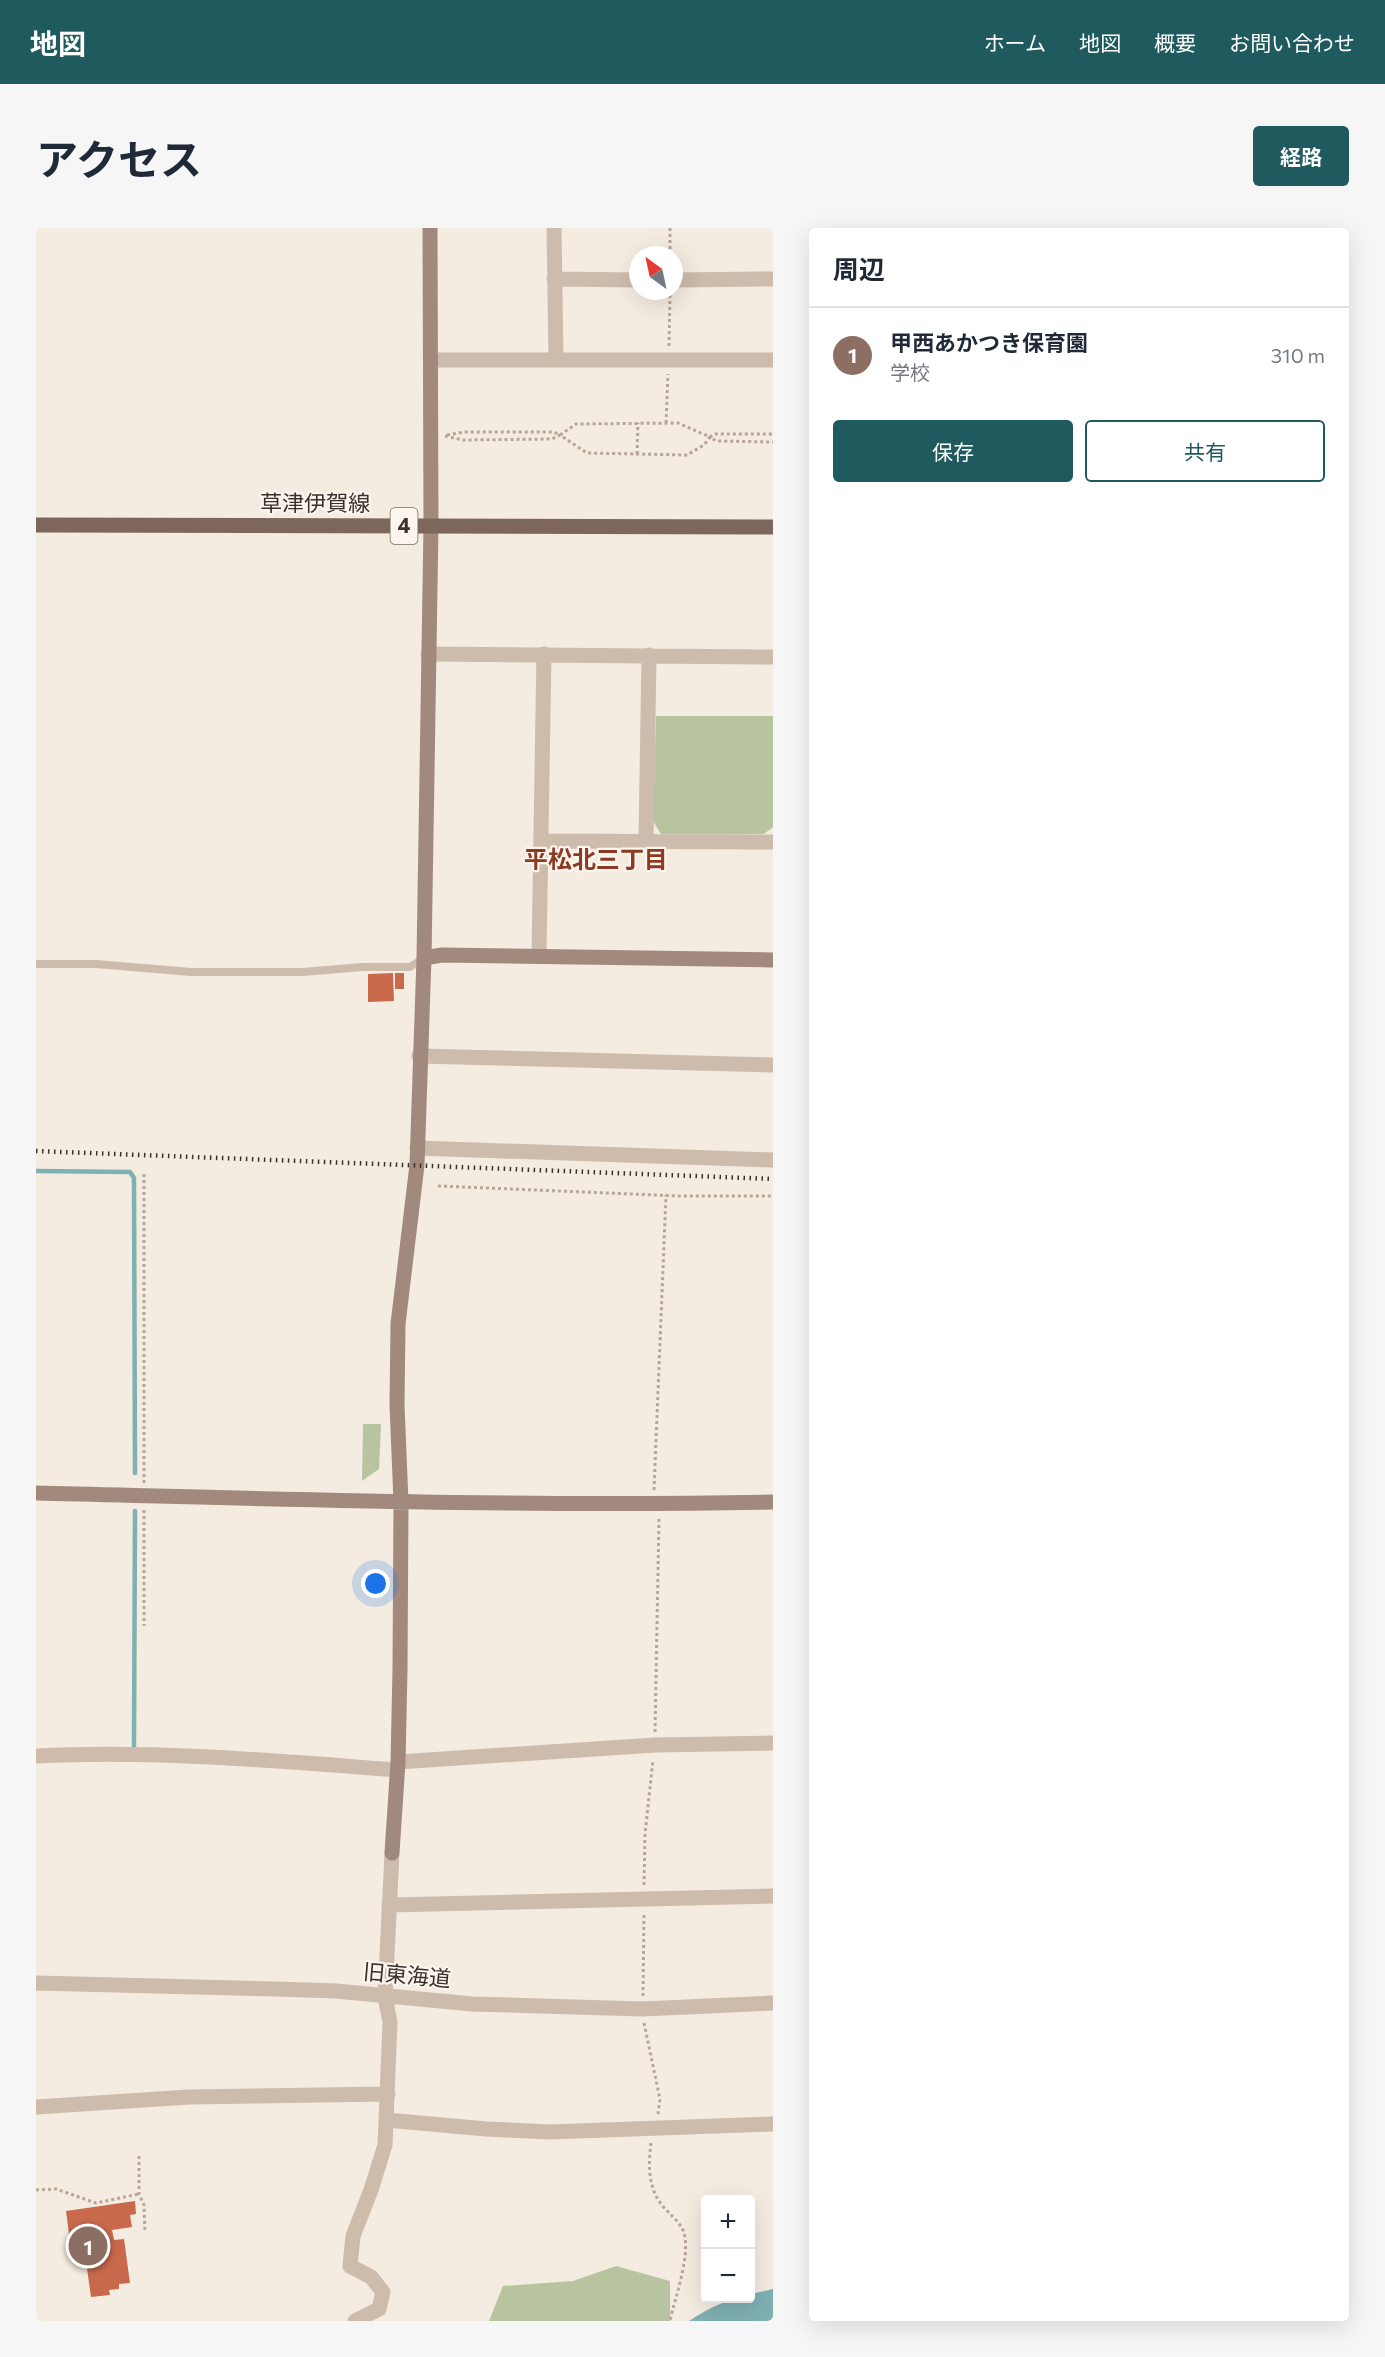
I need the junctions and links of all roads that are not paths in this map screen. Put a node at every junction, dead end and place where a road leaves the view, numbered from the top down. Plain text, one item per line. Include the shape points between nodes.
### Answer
1 (430, 228) edge
2 (554, 228) edge
3 (554, 279) junction
4 (629, 279) edge
5 (773, 279) edge
6 (683, 280) edge
7 (556, 358) junction
8 (431, 360) junction
9 (773, 360) edge
10 (36, 525) edge
11 (431, 526) junction
12 (773, 527) edge
13 (428, 654) junction
14 (544, 654) junction
15 (650, 655) junction
16 (773, 657) edge
17 (542, 841) junction
18 (646, 841) junction
19 (773, 842) edge
20 (539, 955) junction
21 (424, 958) junction
22 (773, 960) edge
23 (36, 964) edge
24 (419, 1056) junction
25 (773, 1065) edge
26 (417, 1148) junction
27 (773, 1160) edge
28 (36, 1493) edge
29 (401, 1502) junction
30 (773, 1502) edge
31 (773, 1743) edge
32 (36, 1756) edge
33 (398, 1766) junction
34 (773, 1896) edge
35 (389, 1905) junction
36 (36, 1983) edge
37 (385, 1997) junction
38 (773, 2003) edge
39 (388, 2094) junction
40 (36, 2107) edge
41 (387, 2120) junction
42 (773, 2124) edge
43 (356, 2321) edge

1 - 8 street
2 - 3 street
3 - 4 street
3 - 7 street
5 - 6 street
7 - 8 street
7 - 9 street
8 - 11 street
10 - 11 main road, 草津伊賀線 / 4
11 - 12 main road, 草津伊賀線 / 4
11 - 13 street
13 - 14 street
13 - 21 street
14 - 15 street
14 - 17 street
15 - 16 street
15 - 18 street
17 - 18 street
17 - 20 street
18 - 19 street
20 - 21 street
20 - 22 street
21 - 23 lane via 410,967 303,972 191,972 96,964
21 - 24 street
24 - 25 street
24 - 26 street
26 - 27 street
26 - 29 street via 398,1324
28 - 29 street
29 - 30 street
29 - 33 street
31 - 33 street via 655,1745
32 - 33 street via 97,1753
33 - 35 street
34 - 35 street
35 - 37 street
36 - 37 street, 旧東海道 via 336,1991
37 - 38 street, 旧東海道 via 642,2009
37 - 39 street via 390,2022
39 - 40 street via 189,2097
39 - 41 street
41 - 42 street via 550,2132
41 - 43 street via 385,2145 353,2236 350,2266 371,2277 383,2292 380,2309

